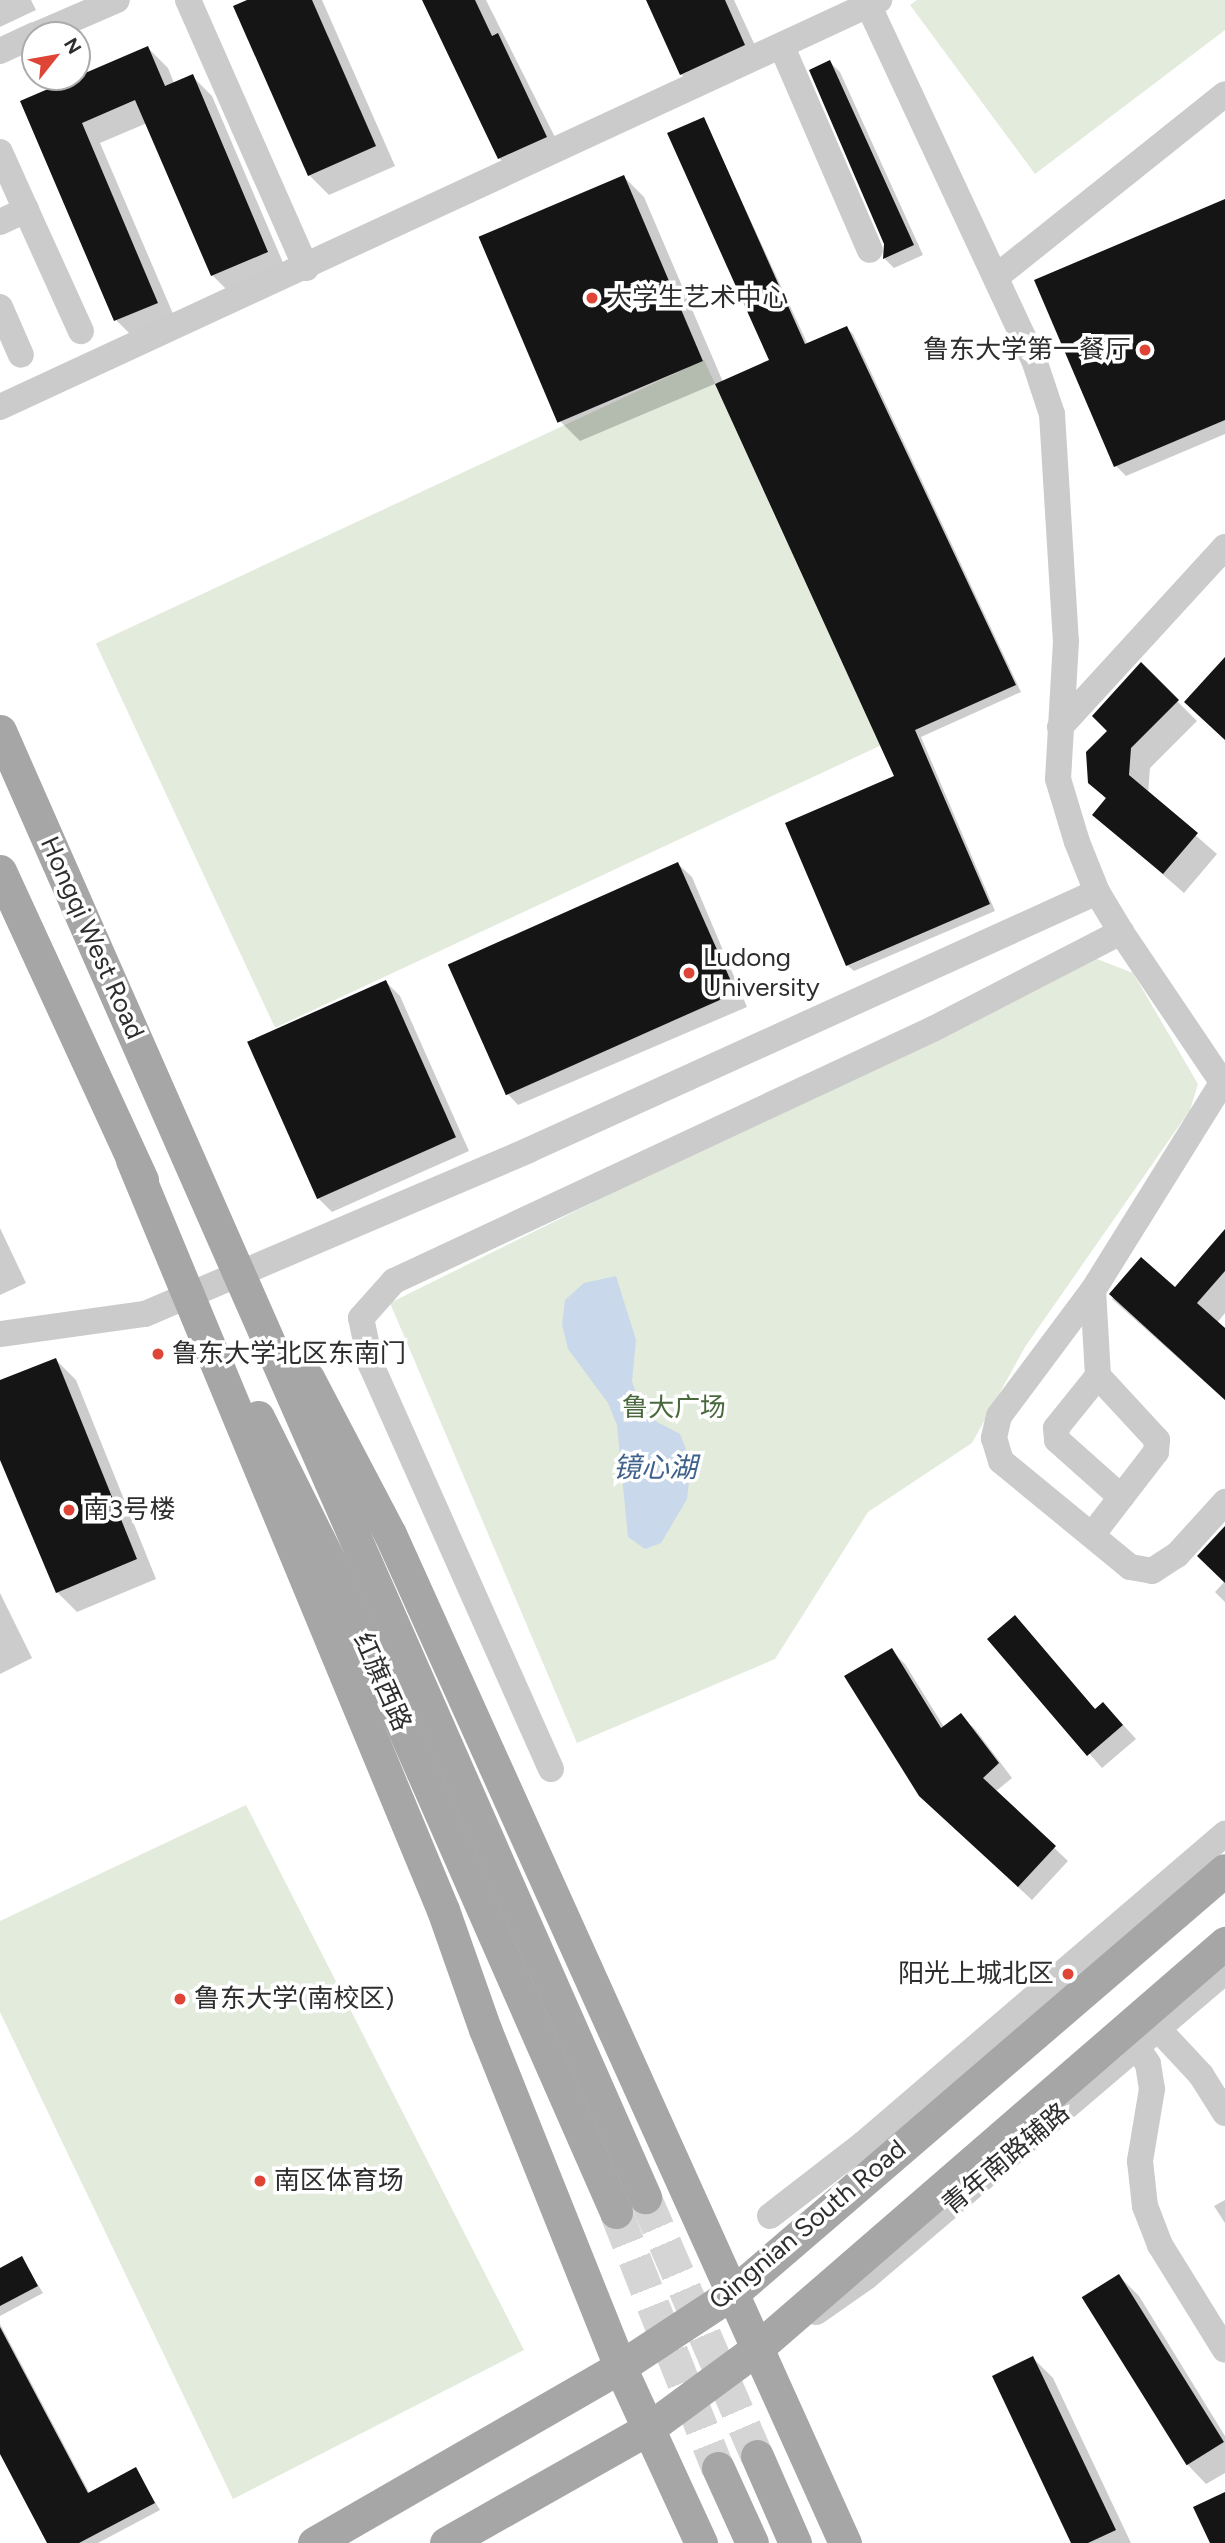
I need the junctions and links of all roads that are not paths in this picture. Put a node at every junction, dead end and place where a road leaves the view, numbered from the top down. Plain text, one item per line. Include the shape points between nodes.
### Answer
1 (117, 0) edge
2 (188, 0) edge
3 (872, 2) edge
4 (83, 7) edge
5 (59, 21) edge
6 (21, 41) edge
7 (782, 47) junction
8 (0, 51) edge
9 (1225, 94) edge
10 (0, 152) edge
11 (26, 210) junction
12 (0, 222) edge
13 (870, 250) dead end
14 (306, 268) junction
15 (996, 277) junction
16 (0, 307) edge
17 (81, 331) dead end
18 (21, 355) dead end
19 (0, 407) edge
20 (1225, 547) edge
21 (1060, 727) junction
22 (0, 732) edge
23 (0, 871) edge
24 (1097, 892) junction
25 (1121, 932) junction
26 (1222, 1076) edge
27 (184, 1144) junction
28 (132, 1160) junction
29 (1093, 1290) junction
30 (9, 1332) edge
31 (1098, 1376) junction
32 (1121, 1497) junction
33 (1225, 1502) edge
34 (1092, 1535) junction
35 (551, 1769) dead end
36 (1225, 1833) edge
37 (1225, 1870) edge
38 (1225, 1943) edge
39 (1225, 1972) edge
40 (1151, 2022) junction
41 (1127, 2044) junction
42 (1225, 2113) edge
43 (645, 2197) tunnel mouth
44 (616, 2212) tunnel mouth
45 (769, 2216) dead end
46 (734, 2292) junction
47 (766, 2341) junction
48 (1225, 2350) edge
49 (620, 2367) junction
50 (649, 2428) junction
51 (757, 2456) tunnel mouth
52 (718, 2468) tunnel mouth
53 (314, 2543) edge
54 (446, 2543) edge
55 (701, 2543) edge
56 (751, 2543) edge
57 (796, 2543) edge
58 (845, 2543) edge

1 - 4 lane
2 - 14 lane
3 - 7 lane
3 - 15 lane
4 - 5 lane
6 - 8 lane
7 - 13 lane
7 - 14 lane
9 - 15 lane
10 - 11 lane
11 - 12 lane
11 - 17 lane
14 - 19 lane
15 - 21 lane via 1034,360 1052,414 1066,641
16 - 18 lane
20 - 21 lane
21 - 24 lane via 1058,779
22 - 27 main road, Hongqi West Road
23 - 28 main road, Hongqi West Road
24 - 25 lane
24 - 30 lane via 529,1150 145,1314
25 - 26 lane
25 - 35 lane via 933,1029 394,1281 360,1318 371,1365
26 - 29 lane
27 - 43 main road, 红旗西路
27 - 46 main road via 390,1534
28 - 44 main road, 红旗西路 via 331,1564
28 - 49 main road via 443,1910 485,2029
29 - 31 lane
29 - 34 lane via 999,1416 994,1438 1002,1461
31 - 32 lane via 1157,1440 1156,1452
31 - 32 lane via 1056,1428 1057,1440
32 - 34 lane
33 - 34 lane via 1177,1555 1152,1571 1130,1567
36 - 45 lane via 863,2144
37 - 46 main road, Qingnian South Road
38 - 40 main road
39 - 40 lane
40 - 41 main road
40 - 42 lane via 1200,2075
41 - 47 main road
41 - 48 lane via 1148,2064 1152,2089 1140,2161 1144,2206 1160,2245
46 - 47 main road
46 - 49 main road, Qingnian South Road
47 - 50 main road
47 - 58 main road
49 - 50 main road
49 - 53 main road, Qingnian South Road
50 - 54 main road
50 - 55 main road
51 - 57 main road
52 - 56 main road

